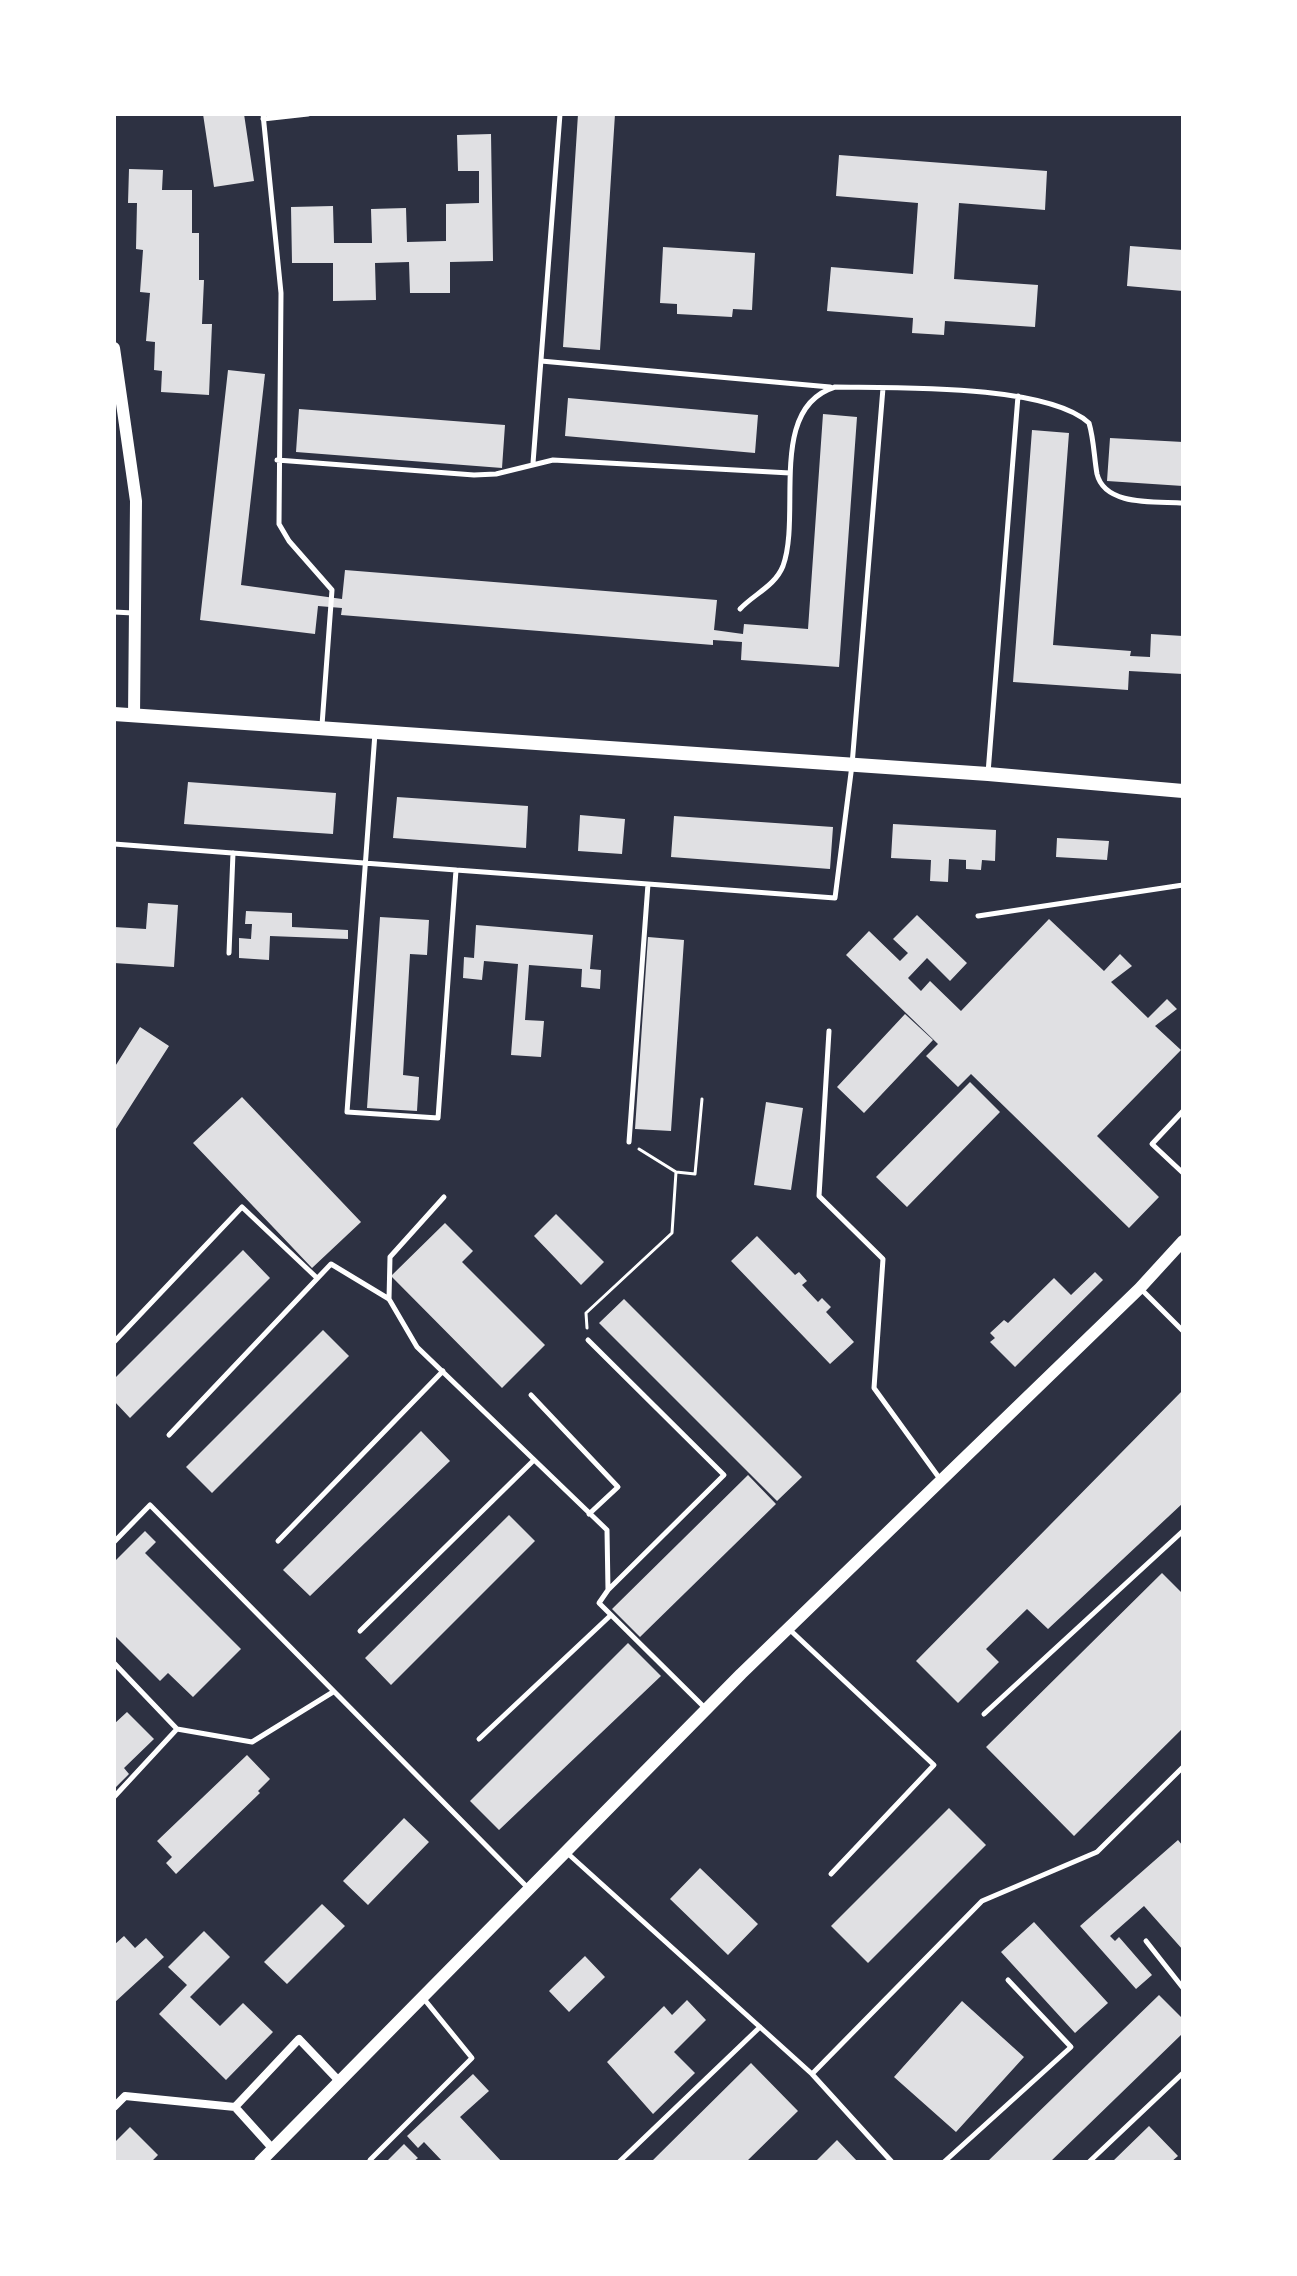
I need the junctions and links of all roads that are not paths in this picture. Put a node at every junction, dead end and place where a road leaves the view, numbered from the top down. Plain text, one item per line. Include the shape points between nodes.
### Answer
1 (308, 114) edge
2 (560, 114) edge
3 (263, 117) edge
4 (114, 348) edge
5 (541, 361) junction
6 (835, 387) junction
7 (883, 388) junction
8 (1018, 396) junction
9 (277, 460) junction
10 (533, 463) junction
11 (790, 473) junction
12 (1183, 503) edge
13 (740, 609) dead end
14 (114, 612) edge
15 (135, 613) junction
16 (114, 714) edge
17 (134, 716) junction
18 (322, 729) junction
19 (375, 732) junction
20 (852, 765) junction
21 (988, 774) junction
22 (1183, 791) edge
23 (114, 844) edge
24 (233, 853) junction
25 (365, 863) junction
26 (456, 870) junction
27 (648, 884) junction
28 (1183, 885) edge
29 (978, 916) dead end
30 (229, 953) dead end
31 (829, 1031) dead end
32 (1183, 1111) edge
33 (629, 1142) road end
34 (1183, 1173) edge
35 (444, 1197) dead end
36 (1183, 1241) edge
37 (317, 1278) junction
38 (1140, 1288) junction
39 (389, 1299) junction
40 (1183, 1331) edge
41 (588, 1340) road end
42 (114, 1342) edge
43 (443, 1371) junction
44 (531, 1395) dead end
45 (169, 1435) dead end
46 (534, 1460) junction
47 (940, 1479) junction
48 (589, 1514) junction
49 (1183, 1531) edge
50 (278, 1541) dead end
51 (114, 1542) edge
52 (608, 1590) junction
53 (611, 1615) junction
54 (788, 1628) junction
55 (360, 1631) dead end
56 (114, 1663) edge
57 (333, 1692) junction
58 (706, 1709) junction
59 (984, 1714) dead end
60 (177, 1729) junction
61 (479, 1739) dead end
62 (1183, 1767) edge
63 (114, 1797) edge
64 (564, 1851) junction
65 (831, 1874) dead end
66 (528, 1887) junction
67 (1146, 1941) dead end
68 (1008, 1980) dead end
69 (1183, 1988) edge
70 (423, 1998) junction
71 (760, 2027) junction
72 (1183, 2073) edge
73 (812, 2074) junction
74 (339, 2081) junction
75 (114, 2107) edge
76 (235, 2107) junction
77 (272, 2148) junction
78 (370, 2160) dead end
79 (260, 2162) edge
80 (619, 2162) edge
81 (892, 2162) edge
82 (944, 2162) edge
83 (1089, 2162) edge

1 - 3 lane
2 - 5 lane
3 - 9 lane via 281,293
4 - 15 street via 136,501
5 - 6 lane
5 - 10 lane
6 - 7 lane
6 - 11 lane via 809,401 798,423
7 - 8 lane
7 - 20 lane
8 - 12 lane via 1071,411 1089,423 1097,476 1107,491
8 - 21 lane
9 - 10 lane via 474,475
9 - 18 lane via 279,524 332,590
10 - 11 lane via 571,460
11 - 13 lane via 790,534 783,567
14 - 15 lane
15 - 17 street
16 - 17 main road
17 - 18 main road
18 - 19 main road
19 - 20 main road
19 - 25 lane
20 - 21 main road
20 - 27 lane via 835,898
21 - 22 main road
23 - 24 lane
24 - 25 lane
24 - 30 lane
25 - 26 lane
25 - 26 lane via 347,1112 438,1118
26 - 27 lane
27 - 33 lane
28 - 29 lane
31 - 47 lane via 819,1196 883,1259 874,1388
32 - 34 lane via 1152,1144
35 - 39 lane via 390,1257
36 - 38 street
37 - 39 lane via 331,1264
37 - 42 lane via 242,1207
37 - 45 lane
38 - 40 lane
38 - 47 street
39 - 43 lane via 417,1347
41 - 52 lane via 724,1475
43 - 46 lane
43 - 50 lane
44 - 48 lane via 618,1487
46 - 48 lane
46 - 55 lane
47 - 54 street
48 - 52 lane via 607,1530
49 - 59 lane
51 - 57 lane via 150,1505
52 - 53 lane via 599,1603
53 - 58 lane
53 - 61 lane
54 - 58 street
54 - 65 lane via 934,1765
56 - 60 lane
57 - 60 lane via 252,1742
57 - 66 lane
58 - 64 street
60 - 63 lane
62 - 73 lane via 1097,1852 982,1901
64 - 66 street
64 - 71 lane
66 - 70 street
67 - 69 lane
68 - 82 lane via 1071,2047
70 - 74 street
70 - 78 lane via 472,2058
71 - 73 lane
71 - 80 lane
72 - 83 lane
73 - 81 lane
74 - 76 street via 299,2039
74 - 77 street
75 - 76 street via 125,2096
76 - 77 street
77 - 79 street

